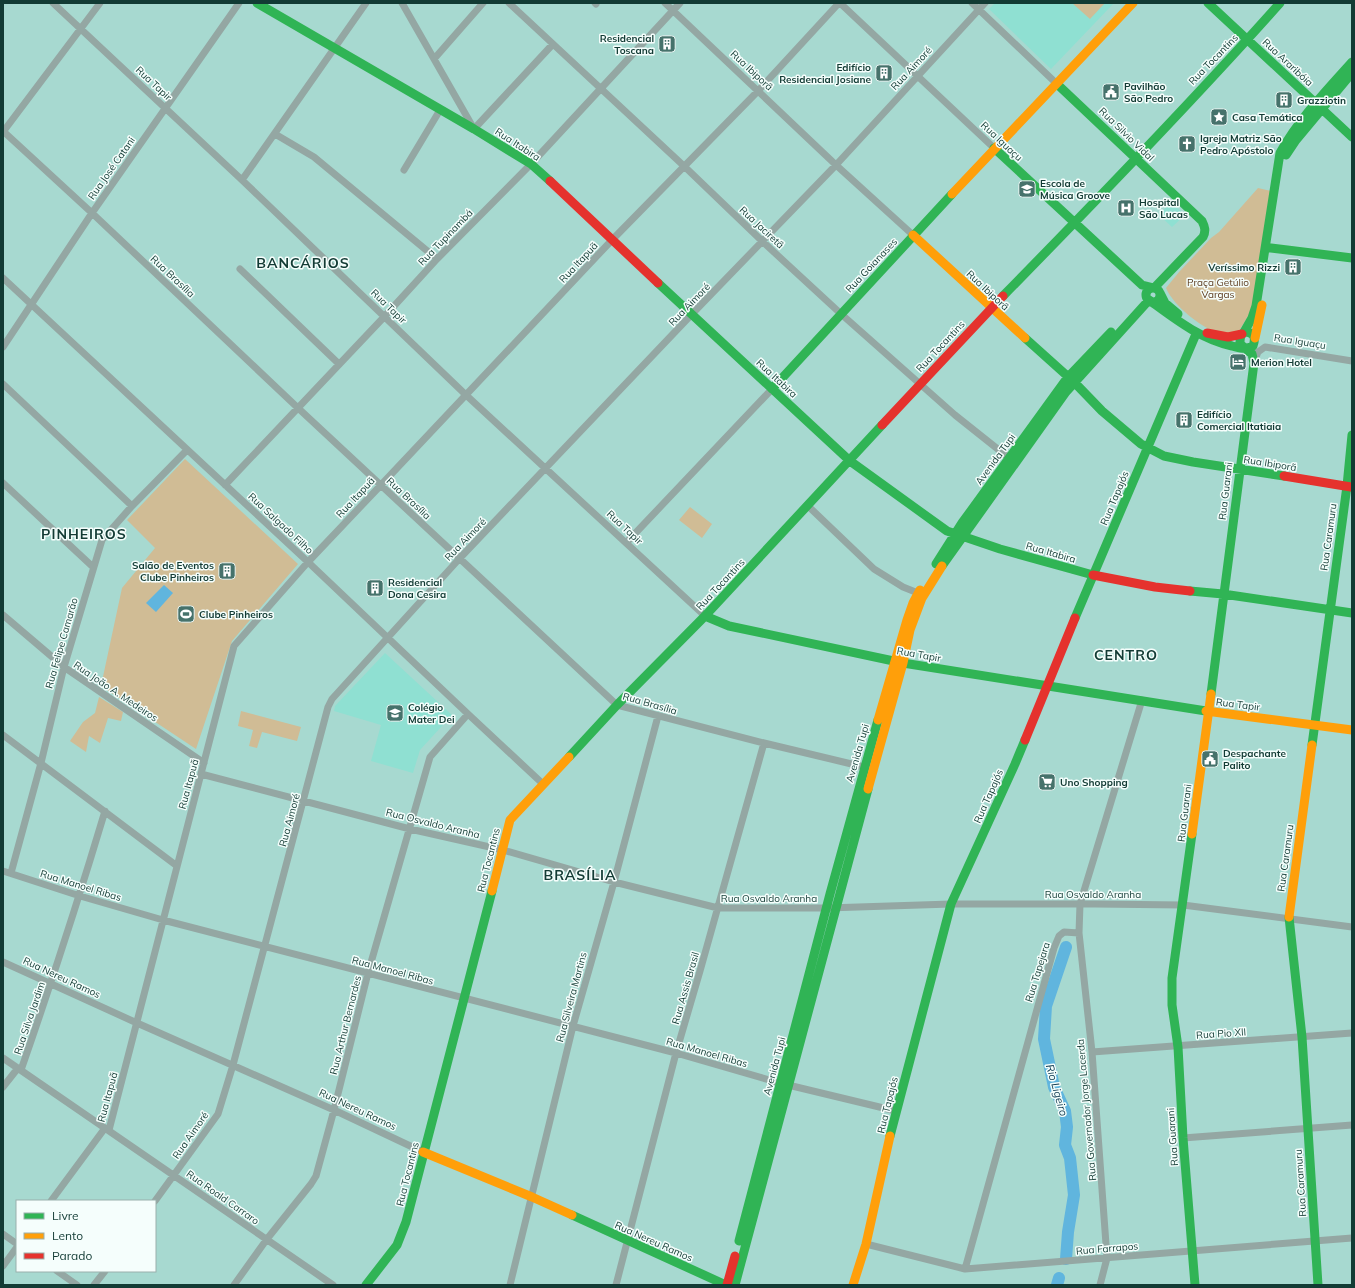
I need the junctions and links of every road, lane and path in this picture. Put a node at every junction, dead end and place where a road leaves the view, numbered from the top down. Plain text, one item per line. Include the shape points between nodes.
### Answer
1 (53, 3) edge
2 (100, 3) edge
3 (239, 3) edge
4 (256, 3) edge
5 (366, 3) edge
6 (402, 3) edge
7 (483, 3) edge
8 (509, 3) edge
9 (665, 3) edge
10 (680, 3) edge
11 (840, 3) edge
12 (972, 3) edge
13 (985, 3) edge
14 (1133, 3) edge
15 (1208, 3) edge
16 (1280, 3) edge
17 (979, 10) junction
18 (673, 11) junction
19 (81, 29) junction
20 (1248, 39) junction
21 (553, 44) junction
22 (334, 48) junction
23 (434, 59) junction
24 (1352, 62) edge
25 (1352, 72) edge
26 (917, 76) junction
27 (1057, 84) junction
28 (600, 88) junction
29 (758, 91) junction
30 (1319, 105) junction
31 (165, 109) junction
32 (440, 110) junction
33 (474, 129) junction
34 (3, 131) edge
35 (275, 134) junction
36 (1352, 137) edge
37 (994, 148) junction
38 (1135, 158) junction
39 (531, 164) junction
40 (836, 165) junction
41 (685, 167) junction
42 (404, 170) dead end
43 (242, 180) junction
44 (92, 213) junction
45 (1074, 223) junction
46 (913, 236) junction
47 (612, 240) junction
48 (762, 241) junction
49 (1271, 248) junction
50 (1352, 258) edge
51 (437, 259) junction
52 (240, 269) dead end
53 (3, 278) edge
54 (1157, 290) junction
55 (1148, 297) junction
56 (32, 305) junction
57 (991, 308) junction
58 (840, 313) junction
59 (692, 314) junction
60 (384, 317) junction
61 (1243, 333) junction
62 (1196, 334) junction
63 (1255, 338) junction
64 (1266, 346) junction
65 (3, 347) edge
66 (1245, 348) junction
67 (1352, 361) edge
68 (1254, 363) junction
69 (339, 364) junction
70 (1071, 380) junction
71 (3, 384) edge
72 (920, 384) junction
73 (772, 389) junction
74 (466, 395) junction
75 (298, 408) junction
76 (1352, 435) edge
77 (1147, 447) junction
78 (187, 450) junction
79 (1009, 458) junction
80 (850, 461) junction
81 (546, 469) junction
82 (1239, 469) junction
83 (3, 483) edge
84 (225, 485) junction
85 (380, 485) junction
86 (1349, 487) edge
87 (807, 505) junction
88 (132, 506) junction
89 (959, 536) junction
90 (626, 543) junction
91 (460, 558) junction
92 (308, 562) junction
93 (93, 568) junction
94 (1094, 575) junction
95 (918, 593) junction
96 (1223, 594) junction
97 (1329, 610) junction
98 (1352, 613) edge
99 (3, 615) edge
100 (705, 616) junction
101 (387, 638) junction
102 (899, 662) junction
103 (64, 667) junction
104 (1047, 685) junction
105 (1142, 700) junction
106 (617, 705) junction
107 (1208, 711) junction
108 (468, 714) junction
109 (658, 716) junction
110 (1314, 726) junction
111 (1352, 730) edge
112 (3, 735) edge
113 (764, 743) junction
114 (41, 763) junction
115 (204, 763) junction
116 (864, 767) junction
117 (201, 774) junction
118 (543, 784) junction
119 (304, 801) junction
120 (105, 811) junction
121 (410, 828) junction
122 (502, 850) junction
123 (177, 866) junction
124 (3, 871) edge
125 (11, 873) junction
126 (614, 882) junction
127 (80, 896) junction
128 (951, 904) junction
129 (1080, 904) junction
130 (1183, 905) junction
131 (832, 907) junction
132 (718, 908) junction
133 (1289, 919) junction
134 (163, 920) junction
135 (1352, 927) edge
136 (1079, 933) junction
137 (265, 947) junction
138 (3, 962) edge
139 (368, 973) junction
140 (51, 984) junction
141 (464, 999) junction
142 (137, 1023) junction
143 (573, 1026) junction
144 (1352, 1032) edge
145 (1302, 1037) junction
146 (1178, 1047) junction
147 (1092, 1052) junction
148 (676, 1053) junction
149 (3, 1058) edge
150 (233, 1065) junction
151 (19, 1069) junction
152 (784, 1084) junction
153 (3, 1088) edge
154 (334, 1110) junction
155 (896, 1111) junction
156 (1352, 1125) edge
157 (1307, 1128) junction
158 (107, 1129) junction
159 (1183, 1138) junction
160 (423, 1152) junction
161 (174, 1175) junction
162 (532, 1197) junction
163 (52, 1200) edge
164 (156, 1200) edge
165 (3, 1234) edge
166 (1352, 1238) edge
167 (267, 1240) junction
168 (627, 1241) junction
169 (1315, 1241) junction
170 (16, 1243) edge
171 (866, 1244) junction
172 (16, 1248) edge
173 (1192, 1251) junction
174 (1107, 1258) junction
175 (3, 1266) edge
176 (965, 1269) junction
177 (58, 1272) edge
178 (103, 1272) edge
179 (77, 1285) edge
180 (94, 1285) edge
181 (234, 1285) edge
182 (333, 1285) edge
183 (366, 1285) edge
184 (510, 1285) edge
185 (616, 1285) edge
186 (726, 1285) edge
187 (735, 1285) edge
188 (853, 1285) edge
189 (1100, 1285) edge
190 (1194, 1285) edge
191 (1318, 1285) edge

1 - 19 street, Rua Tapir
2 - 19 street
3 - 31 street, Rua José Catani
4 - 22 street, Rua Itabira
5 - 22 street
6 - 23 street
7 - 23 street
8 - 21 street, Rua Jaciretã
9 - 18 street, Rua Ibiporã
10 - 18 street, Rua Tupinambá
11 - 26 street, Rua Iguaçu
11 - 29 street, Rua Itapuã
12 - 17 street, Rua Silvio Vidal
13 - 17 street, Rua Aimoré
14 - 27 street, Rua Goianases
15 - 20 street, Rua Araribóia
16 - 20 street, Rua Tocantins
17 - 26 street, Rua Aimoré
17 - 27 street, Rua Silvio Vidal
18 - 28 street, Rua Tupinambá
18 - 29 street, Rua Ibiporã
19 - 31 street, Rua Tapir
19 - 34 street
20 - 30 street, Rua Araribóia
20 - 38 street, Rua Tocantins
21 - 28 street, Rua Jaciretã
21 - 33 street
22 - 32 street, Rua Itabira
22 - 35 street
23 - 33 street
24 - 30 street via 1325,92
25 - 30 street
26 - 37 street, Rua Iguaçu
26 - 40 street, Rua Aimoré
27 - 37 street, Rua Goianases
27 - 38 street, Rua Silvio Vidal
28 - 39 street, Rua Tupinambá
28 - 41 street, Rua Jaciretã
29 - 40 street, Rua Ibiporã
29 - 41 street, Rua Itapuã
30 - 36 street, Rua Araribóia
30 - 49 street via 1287,152
30 - 61 street via 1288,138 1280,153 1256,306
31 - 43 street, Rua Tapir
31 - 44 street, Rua José Catani
32 - 33 street, Rua Itabira
32 - 42 street
33 - 39 street, Rua Itabira
34 - 44 street, Rua Brasília
35 - 43 street
35 - 51 street via 314,157
37 - 45 street, Rua Iguaçu
37 - 46 street, Rua Goianases
38 - 45 street, Rua Tocantins
38 - 54 street, Rua Silvio Vidal via 1202,221 1206,229 1206,233
39 - 47 street, Rua Itabira
39 - 51 street, Rua Tupinambá
40 - 46 street, Rua Ibiporã
40 - 48 street, Rua Aimoré
41 - 47 street, Rua Itapuã
41 - 48 street, Rua Jaciretã
43 - 60 street, Rua Tapir
44 - 56 street, Rua José Catani
44 - 75 street, Rua Brasília
45 - 54 street, Rua Iguaçu via 1142,285
45 - 57 street, Rua Tocantins
46 - 57 street, Rua Ibiporã
46 - 58 street, Rua Goianases
47 - 59 street, Rua Itabira
47 - 74 street, Rua Itapuã
48 - 58 street, Rua Jaciretã
48 - 59 street, Rua Aimoré
49 - 50 street
49 - 63 street
51 - 60 street, Rua Tupinambá
52 - 69 street
53 - 56 street, Rua Salgado Filho
54 - 55 street via 1149,289
54 - 55 street via 1158,300 1154,302
54 - 61 street, Rua Iguaçu via 1165,303 1175,312 1205,332 1228,337
55 - 62 street
55 - 70 street, Avenida Tupi
56 - 65 street, Rua José Catani
56 - 78 street, Rua Salgado Filho
57 - 70 street, Rua Ibiporã
57 - 72 street, Rua Tocantins
58 - 72 street, Rua Jaciretã
58 - 73 street, Rua Goianases
59 - 73 street, Rua Itabira
59 - 81 street, Rua Aimoré
60 - 69 street, Rua Tupinambá
60 - 74 street, Rua Tapir
61 - 63 street via 1252,333
61 - 66 street via 1239,341
62 - 66 street via 1229,346
62 - 77 street, Rua Tapajós
63 - 64 street
63 - 66 street via 1253,346
64 - 67 street, Rua Iguaçu
64 - 68 street, Rua Iguaçu via 1258,352
66 - 68 street via 1252,354
68 - 82 street, Rua Guarani
69 - 75 street, Rua Tupinambá
70 - 77 street, Rua Ibiporã via 1102,410
70 - 79 street, Avenida Tupi
70 - 89 street, Avenida Tupi
71 - 88 street
72 - 79 street, Rua Jaciretã via 954,415
72 - 80 street, Rua Tocantins
73 - 80 street, Rua Itabira
73 - 90 street, Rua Goianases
74 - 81 street, Rua Tapir
74 - 85 street, Rua Itapuã
75 - 84 street, Rua Tupinambá
75 - 85 street, Rua Brasília
76 - 86 street, Rua Caramuru
77 - 82 street, Rua Ibiporã via 1164,456
77 - 94 street, Rua Tapajós
78 - 84 street, Rua Salgado Filho
78 - 88 street, Rua Felipe Camarão
79 - 89 street, Avenida Tupi
80 - 87 street, Rua Tocantins
80 - 89 street, Rua Itabira via 947,531
81 - 90 street, Rua Tapir
81 - 91 street, Rua Aimoré
82 - 86 street, Rua Ibiporã
82 - 96 street, Rua Guarani
83 - 93 street
84 - 92 street, Rua Salgado Filho
85 - 91 street, Rua Brasília
85 - 92 street, Rua Itapuã
86 - 97 street, Rua Caramuru
87 - 95 street via 874,569
87 - 100 street, Rua Tocantins
88 - 93 street, Rua Felipe Camarão via 102,540
89 - 94 street, Rua Itabira
89 - 95 street, Avenida Tupi
89 - 102 street, Avenida Tupi via 922,598
90 - 100 street, Rua Tapir
91 - 101 street, Rua Aimoré
91 - 106 street, Rua Brasília
92 - 101 street, Rua Salgado Filho
92 - 115 street, Rua Itapuã via 234,646
93 - 103 street, Rua Felipe Camarão
94 - 96 street, Rua Itabira via 1155,587
94 - 104 street, Rua Tapajós
95 - 102 street, Avenida Tupi via 907,620
96 - 97 street, Rua Itabira
96 - 107 street, Rua Guarani
97 - 98 street, Rua Itabira
97 - 110 street, Rua Caramuru
99 - 103 street, Rua João A. Medeiros
100 - 102 street, Rua Tapir via 729,626
100 - 106 street, Rua Tocantins
101 - 108 street, Rua Salgado Filho
101 - 119 street, Rua Aimoré via 332,699
102 - 104 street, Rua Tapir
102 - 116 street, Avenida Tupi
102 - 131 street, Avenida Tupi
103 - 114 street, Rua Felipe Camarão
103 - 115 street, Rua João A. Medeiros
104 - 105 street, Rua Tapir
104 - 128 street, Rua Tapajós via 1015,764
105 - 107 street, Rua Tapir
105 - 129 street
106 - 109 street, Rua Brasília
106 - 118 street, Rua Tocantins
107 - 110 street, Rua Tapir
107 - 130 street, Rua Guarani
108 - 118 street, Rua Salgado Filho
108 - 121 street, Rua Arthur Bernardes via 430,756
109 - 113 street, Rua Brasília
109 - 126 street, Rua Silveira Martins
110 - 111 street, Rua Tapir
110 - 133 street, Rua Caramuru
112 - 114 street
113 - 116 street, Rua Brasília
113 - 132 street, Rua Assis Brasil
114 - 120 street
114 - 125 street, Rua Felipe Camarão
115 - 117 street, Rua Itapuã
116 - 131 street, Avenida Tupi
117 - 119 street, Rua Osvaldo Aranha
117 - 123 street, Rua Itapuã
118 - 122 street, Rua Tocantins via 510,820
119 - 121 street, Rua Osvaldo Aranha
119 - 137 street, Rua Aimoré
120 - 123 street
120 - 127 street, Rua Silva Jardim
121 - 122 street, Rua Osvaldo Aranha
121 - 139 street, Rua Arthur Bernardes
122 - 126 street, Rua Osvaldo Aranha
122 - 141 street, Rua Tocantins
123 - 134 street, Rua Itapuã
124 - 125 street, Rua Manoel Ribas
125 - 127 street, Rua Manoel Ribas
126 - 132 street, Rua Osvaldo Aranha
126 - 143 street, Rua Silveira Martins
127 - 134 street, Rua Manoel Ribas
127 - 140 street, Rua Silva Jardim
128 - 129 street, Rua Osvaldo Aranha
128 - 131 street, Rua Osvaldo Aranha
128 - 155 street, Rua Tapajós
129 - 130 street, Rua Osvaldo Aranha
129 - 136 street
130 - 133 street, Rua Osvaldo Aranha
130 - 146 street, Rua Guarani via 1172,978 1172,1005
131 - 132 street, Rua Osvaldo Aranha
131 - 152 street, Avenida Tupi
132 - 148 street, Rua Assis Brasil
133 - 135 street, Rua Osvaldo Aranha
133 - 145 street, Rua Caramuru
134 - 137 street, Rua Manoel Ribas
134 - 142 street, Rua Itapuã
136 - 147 street, Rua Governador Jorge Lacerda
136 - 176 street, Rua Tapejara via 1064,932 1059,936 1054,948
137 - 139 street, Rua Manoel Ribas
137 - 150 street, Rua Aimoré
138 - 140 street, Rua Nereu Ramos
139 - 141 street, Rua Manoel Ribas
139 - 154 street, Rua Arthur Bernardes
140 - 142 street, Rua Nereu Ramos
140 - 151 street, Rua Silva Jardim
141 - 143 street, Rua Manoel Ribas
141 - 160 street, Rua Tocantins
142 - 150 street, Rua Nereu Ramos
142 - 158 street, Rua Itapuã
143 - 148 street, Rua Manoel Ribas
143 - 162 street, Rua Silveira Martins
144 - 145 street, Rua Pio XII
145 - 146 street, Rua Pio XII
145 - 157 street, Rua Caramuru
146 - 147 street, Rua Pio XII
146 - 159 street, Rua Guarani
147 - 174 street, Rua Governador Jorge Lacerda
148 - 152 street, Rua Manoel Ribas
148 - 168 street, Rua Assis Brasil
149 - 151 street, Rua Roald Carraro
150 - 154 street, Rua Nereu Ramos
150 - 161 street, Rua Aimoré via 218,1114
151 - 153 street, Rua Silva Jardim
151 - 158 street, Rua Roald Carraro
152 - 155 street, Rua Manoel Ribas
152 - 186 street, Avenida Tupi
152 - 187 street, Avenida Tupi
154 - 160 street, Rua Nereu Ramos
154 - 167 street, Rua Arthur Bernardes via 316,1176
155 - 171 street, Rua Tapajós
156 - 157 street
157 - 159 street
157 - 169 street, Rua Caramuru
158 - 161 street, Rua Roald Carraro
158 - 163 street, Rua Itapuã
159 - 173 street, Rua Guarani
160 - 162 street, Rua Nereu Ramos
160 - 183 street, Rua Tocantins via 397,1245
161 - 164 street, Rua Aimoré
161 - 167 street, Rua Roald Carraro
162 - 168 street, Rua Nereu Ramos
162 - 184 street, Rua Silveira Martins
165 - 170 street
166 - 169 street, Rua Farrapos
167 - 181 street, Rua Arthur Bernardes
167 - 182 street, Rua Roald Carraro
168 - 185 street, Rua Assis Brasil
168 - 186 street, Rua Nereu Ramos
169 - 173 street, Rua Farrapos
169 - 191 street, Rua Caramuru
171 - 176 street, Rua Farrapos
171 - 188 street, Rua Tapajós
172 - 175 street
173 - 174 street, Rua Farrapos
173 - 190 street, Rua Guarani
174 - 176 street, Rua Farrapos
174 - 189 street, Rua Governador Jorge Lacerda
177 - 179 street
178 - 180 street

